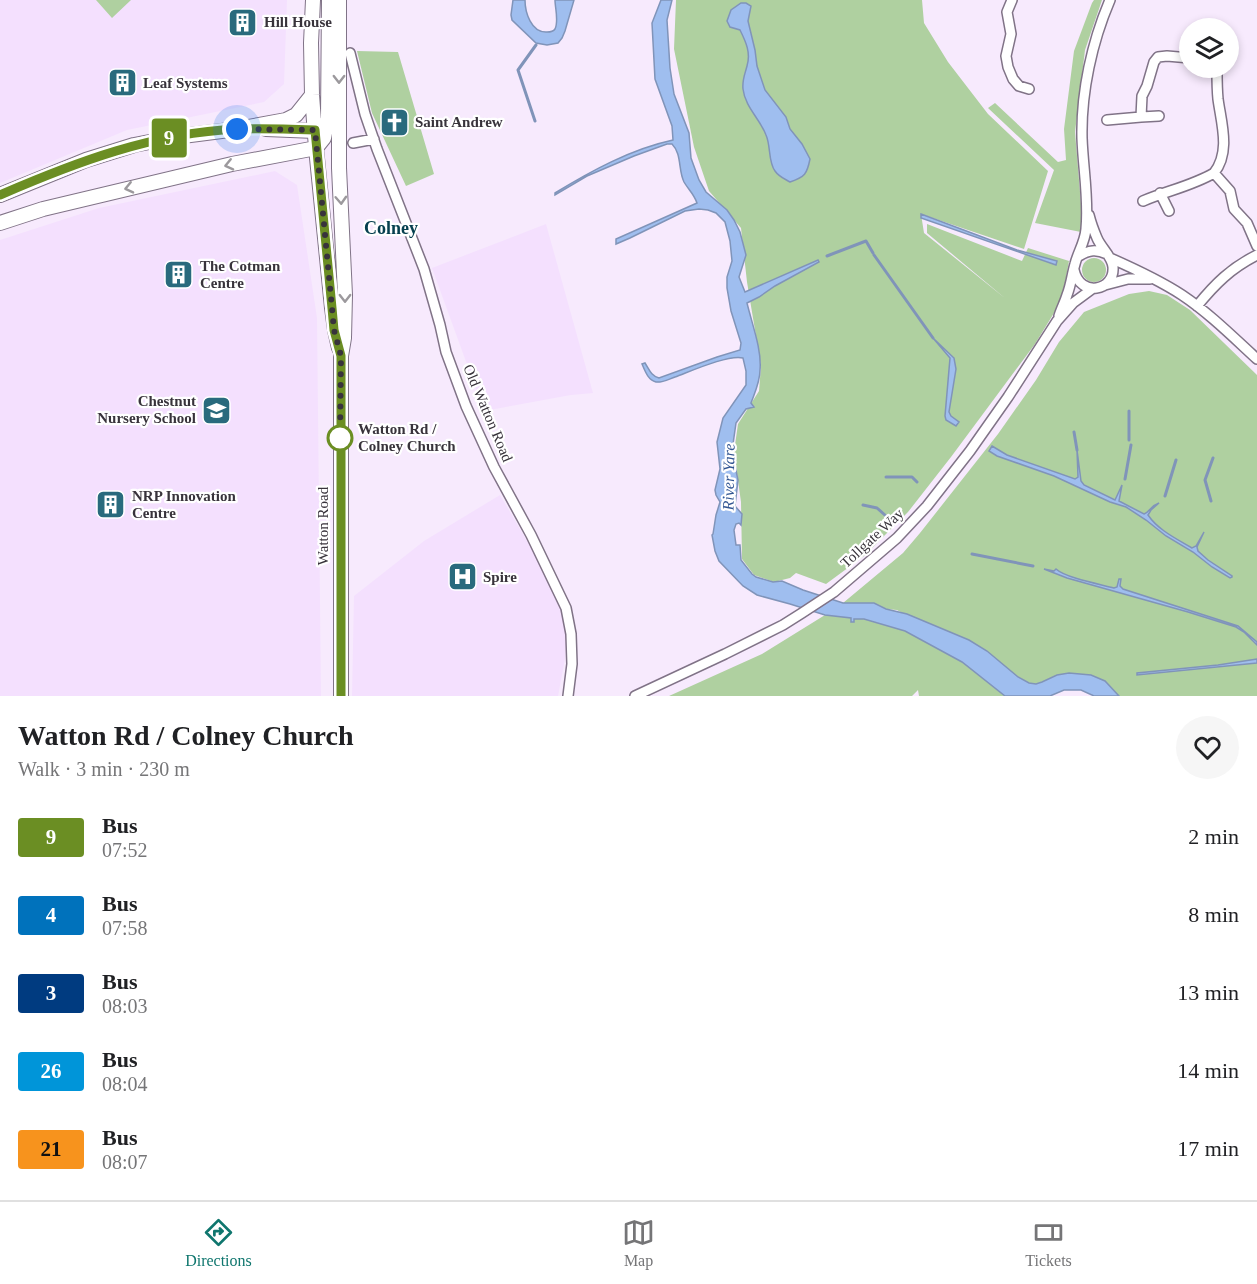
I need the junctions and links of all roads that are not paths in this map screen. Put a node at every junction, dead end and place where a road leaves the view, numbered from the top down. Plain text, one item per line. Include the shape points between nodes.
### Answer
1 (313, 0) edge
2 (329, 0) edge
3 (339, 0) edge
4 (1012, 0) edge
5 (1110, 0) edge
6 (350, 53) dead end
7 (1179, 57) edge
8 (1217, 78) edge
9 (1029, 89) dead end
10 (312, 95) junction
11 (1159, 116) dead end
12 (1141, 117) junction
13 (1107, 120) dead end
14 (237, 129) junction
15 (318, 139) junction
16 (374, 139) junction
17 (353, 143) dead end
18 (339, 161) junction
19 (1214, 173) junction
20 (1160, 193) junction
21 (1, 195) edge
22 (1143, 201) dead end
23 (1087, 209) junction
24 (1169, 211) dead end
25 (6, 221) edge
26 (1257, 246) edge
27 (1257, 255) edge
28 (1078, 256) junction
29 (1108, 256) junction
30 (1074, 270) junction
31 (1153, 279) junction
32 (1105, 285) junction
33 (1092, 289) junction
34 (1197, 306) junction
35 (1057, 321) junction
36 (341, 356) junction
37 (1257, 359) edge
38 (341, 696) edge
39 (568, 696) edge
40 (635, 696) edge

1 - 10 main road, Watton Road
2 - 15 main road, Watton Road via 328,118
3 -> 18 main road, Watton Road
4 - 9 street via 1007,12 1011,34 1008,67 1019,86
5 - 23 street via 1086,81 1082,136
6 - 16 street, Old Watton Road
7 - 12 street via 1158,57 1154,62
8 - 19 street via 1224,135 1222,158
10 - 14 main road via 296,115 286,120
10 - 15 main road, Watton Road
11 - 12 street
12 - 13 street
14 - 15 main road
14 - 21 main road via 134,145
15 - 18 main road, Watton Road via 331,147
15 -> 25 main road via 232,164 43,208
15 - 36 main road, Watton Road via 333,319
16 - 17 street
16 - 39 street, Old Watton Road via 423,269 466,406 566,608 572,664
18 -> 36 main road, Watton Road via 345,295
19 - 20 street
19 - 26 street via 1230,191 1234,209 1247,223
20 - 22 street
20 - 24 street
21 - 25 main road
23 - 28 street via 1086,231
23 - 29 street
27 - 34 street via 1219,281
28 - 29 street via 1091,250
28 - 30 street
29 - 31 street
29 - 32 street via 1113,271
30 - 33 street via 1079,282
30 - 35 street, Tollgate Way
31 - 32 street via 1128,279
31 - 34 street
32 - 33 street
33 - 35 street, Tollgate Way
34 - 37 street
35 - 40 street, Tollgate Way via 964,458 897,538 834,592 783,625
36 - 38 main road, Watton Road

